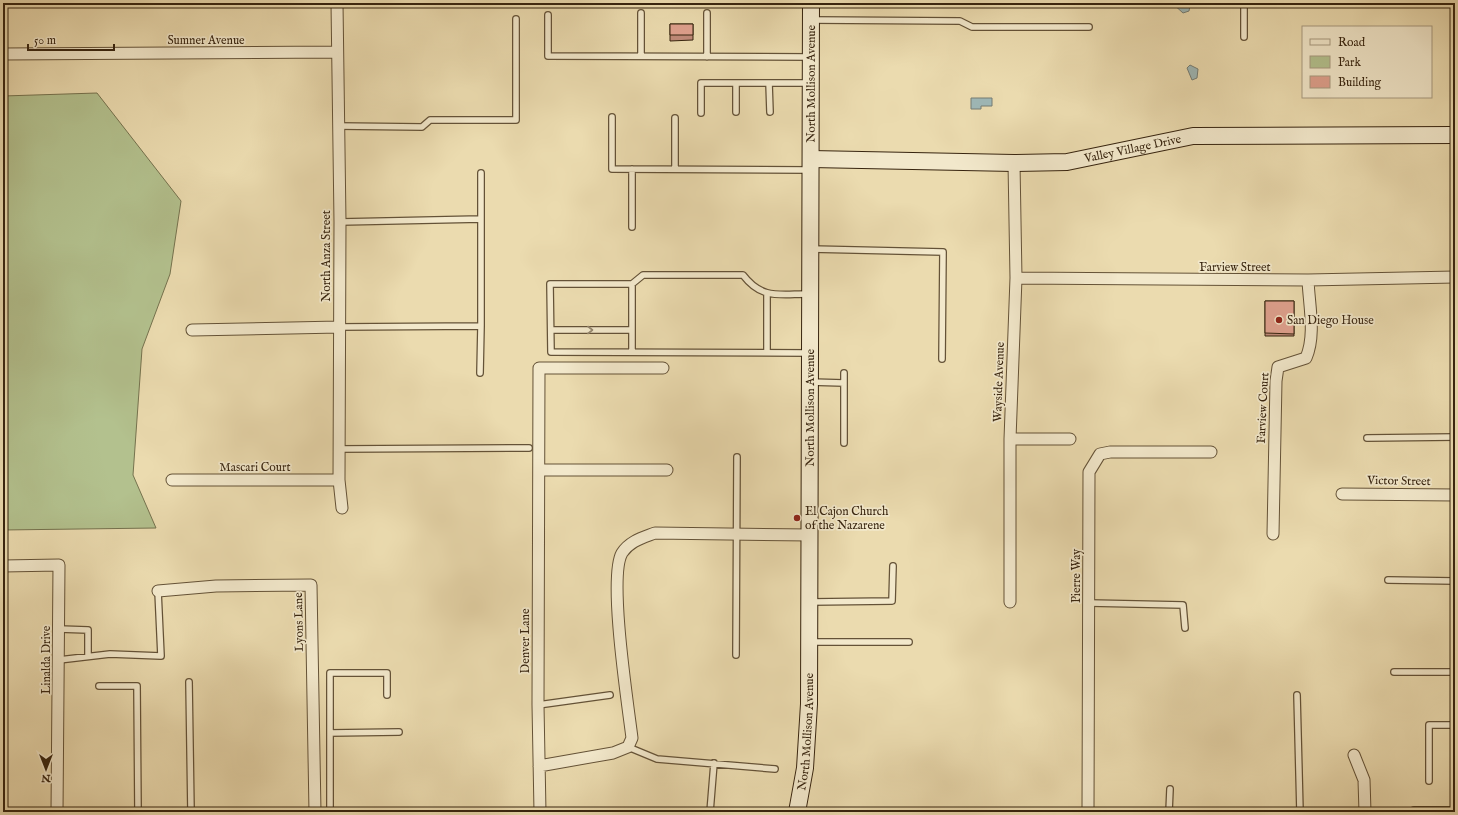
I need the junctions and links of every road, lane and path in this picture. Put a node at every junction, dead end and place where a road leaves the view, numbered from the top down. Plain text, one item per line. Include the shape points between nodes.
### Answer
1 (337, 3) edge
2 (811, 3) edge
3 (1244, 3) edge
4 (641, 13) dead end
5 (707, 13) dead end
6 (548, 15) dead end
7 (516, 19) dead end
8 (811, 20) junction
9 (1089, 27) dead end
10 (1244, 37) dead end
11 (337, 52) junction
12 (3, 54) edge
13 (641, 56) junction
14 (708, 57) junction
15 (811, 57) junction
16 (736, 82) junction
17 (769, 82) junction
18 (811, 82) junction
19 (736, 112) dead end
20 (770, 112) dead end
21 (701, 113) dead end
22 (612, 117) dead end
23 (675, 118) dead end
24 (338, 126) junction
25 (1455, 135) edge
26 (1014, 163) junction
27 (811, 164) junction
28 (632, 169) junction
29 (675, 169) junction
30 (481, 173) dead end
31 (481, 219) junction
32 (340, 222) junction
33 (632, 228) dead end
34 (810, 249) junction
35 (1455, 277) edge
36 (1016, 278) junction
37 (1308, 280) junction
38 (632, 284) junction
39 (767, 294) junction
40 (810, 294) junction
41 (481, 326) junction
42 (339, 327) junction
43 (192, 330) dead end
44 (551, 330) junction
45 (632, 330) junction
46 (632, 352) junction
47 (767, 353) junction
48 (810, 353) junction
49 (942, 359) dead end
50 (663, 368) dead end
51 (480, 373) dead end
52 (844, 373) dead end
53 (810, 382) junction
54 (844, 383) junction
55 (1455, 437) edge
56 (1367, 438) dead end
57 (1010, 439) junction
58 (1070, 439) dead end
59 (844, 443) dead end
60 (529, 448) dead end
61 (339, 449) junction
62 (1211, 452) dead end
63 (737, 457) dead end
64 (540, 470) junction
65 (667, 470) dead end
66 (172, 480) dead end
67 (339, 480) junction
68 (1342, 494) dead end
69 (1455, 495) edge
70 (342, 508) dead end
71 (737, 534) junction
72 (810, 534) junction
73 (1273, 534) dead end
74 (3, 566) edge
75 (893, 566) dead end
76 (1388, 580) dead end
77 (1455, 581) edge
78 (158, 591) joint
79 (810, 602) junction
80 (1010, 602) dead end
81 (1089, 603) junction
82 (1185, 628) dead end
83 (59, 629) junction
84 (809, 642) junction
85 (909, 642) dead end
86 (736, 655) dead end
87 (88, 656) junction
88 (58, 660) junction
89 (1394, 672) dead end
90 (1455, 672) edge
91 (189, 682) dead end
92 (98, 686) dead end
93 (387, 695) dead end
94 (610, 695) dead end
95 (1297, 695) dead end
96 (538, 705) junction
97 (1455, 725) edge
98 (399, 732) dead end
99 (330, 733) junction
100 (628, 747) junction
101 (1354, 755) dead end
102 (714, 763) junction
103 (539, 766) junction
104 (776, 769) dead end
105 (1429, 781) dead end
106 (1170, 789) dead end
107 (1414, 810) dead end
108 (1455, 810) edge
109 (58, 812) edge
110 (138, 812) edge
111 (191, 812) edge
112 (315, 812) edge
113 (330, 812) edge
114 (540, 812) edge
115 (710, 812) edge
116 (797, 812) edge
117 (1088, 812) edge
118 (1169, 812) edge
119 (1300, 812) edge
120 (1365, 812) edge

1 - 11 street, North Anza Street
2 - 8 main road, North Mollison Avenue
3 - 10 lane
4 - 13 lane
5 - 14 lane
6 - 13 lane via 548,56
7 - 24 lane via 516,120 430,120 422,127
8 - 9 lane via 960,21 972,26
8 - 15 main road, North Mollison Avenue
11 - 12 street, Sumner Avenue
11 - 24 street, North Anza Street
13 - 14 lane
14 - 15 lane
15 - 18 main road, North Mollison Avenue
16 - 17 lane
16 - 19 lane
16 - 21 lane via 701,82
17 - 18 lane
17 - 20 lane
18 - 27 main road, North Mollison Avenue
22 - 28 lane via 612,169
23 - 29 lane
24 - 32 street, North Anza Street
25 - 26 main road, Valley Village Drive via 1192,136 1066,162
26 - 27 main road, Valley Village Drive
26 - 36 street, Wayside Avenue
27 - 29 lane
27 - 34 main road, North Mollison Avenue
28 - 29 lane
28 - 33 lane
30 - 31 lane
31 - 32 lane
31 - 41 lane
32 - 42 street, North Anza Street
34 - 40 main road, North Mollison Avenue
34 - 49 lane via 943,252
35 - 37 street, Farview Street
36 - 37 street, Farview Street
36 - 57 street, Wayside Avenue
37 - 73 street, Farview Court via 1311,334 1309,351 1306,358 1278,367 1276,381
38 - 39 lane via 642,275 743,275 752,287
38 - 44 lane via 550,284
38 - 45 lane
39 - 40 lane
39 - 47 lane
40 - 48 main road, North Mollison Avenue
41 - 42 lane
41 - 51 lane
42 - 43 street
42 - 61 street, North Anza Street
44 -> 45 lane
44 - 46 lane via 551,352
45 - 46 lane
46 - 47 lane
47 - 48 lane
48 - 53 main road, North Mollison Avenue
50 - 64 street, Denver Lane via 539,368
52 - 54 lane
53 - 54 lane
53 - 72 main road, North Mollison Avenue
54 - 59 lane
55 - 56 lane
57 - 58 street
57 - 80 street, Wayside Avenue
60 - 61 lane
61 - 67 street, North Anza Street
62 - 81 street, Pierre Way via 1100,454 1089,472
63 - 71 lane
64 - 65 street
64 - 96 street, Denver Lane
66 - 67 street, Mascari Court
67 - 70 street, North Anza Street
68 - 69 street, Victor Street
71 - 72 street
71 - 86 lane
71 - 100 street via 655,533 632,541 622,554 617,606 632,738
72 - 79 main road, North Mollison Avenue
74 - 83 street, Linalda Drive via 59,565
75 - 79 lane via 892,602
76 - 77 lane
78 - 87 lane via 160,656
78 - 112 street, Lyons Lane via 216,586 312,585
79 - 84 main road, North Mollison Avenue
81 - 82 lane via 1183,605
81 - 117 street, Pierre Way
83 - 87 lane via 88,630
83 - 88 street, Linalda Drive
84 - 85 lane
84 - 116 main road, North Mollison Avenue via 810,704 805,768
87 - 88 lane
88 - 109 street, Linalda Drive
89 - 90 lane
91 - 111 lane
92 - 110 lane via 137,686
93 - 99 lane via 387,673 330,673
94 - 96 lane
95 - 119 lane
96 - 103 street, Denver Lane
97 - 105 lane via 1429,725
98 - 99 lane
99 - 113 lane
100 - 102 lane via 657,759
100 - 103 street via 613,753
101 - 120 street via 1364,780
102 - 104 lane
102 - 115 lane
103 - 114 street, Denver Lane
106 - 118 lane
107 - 108 lane

